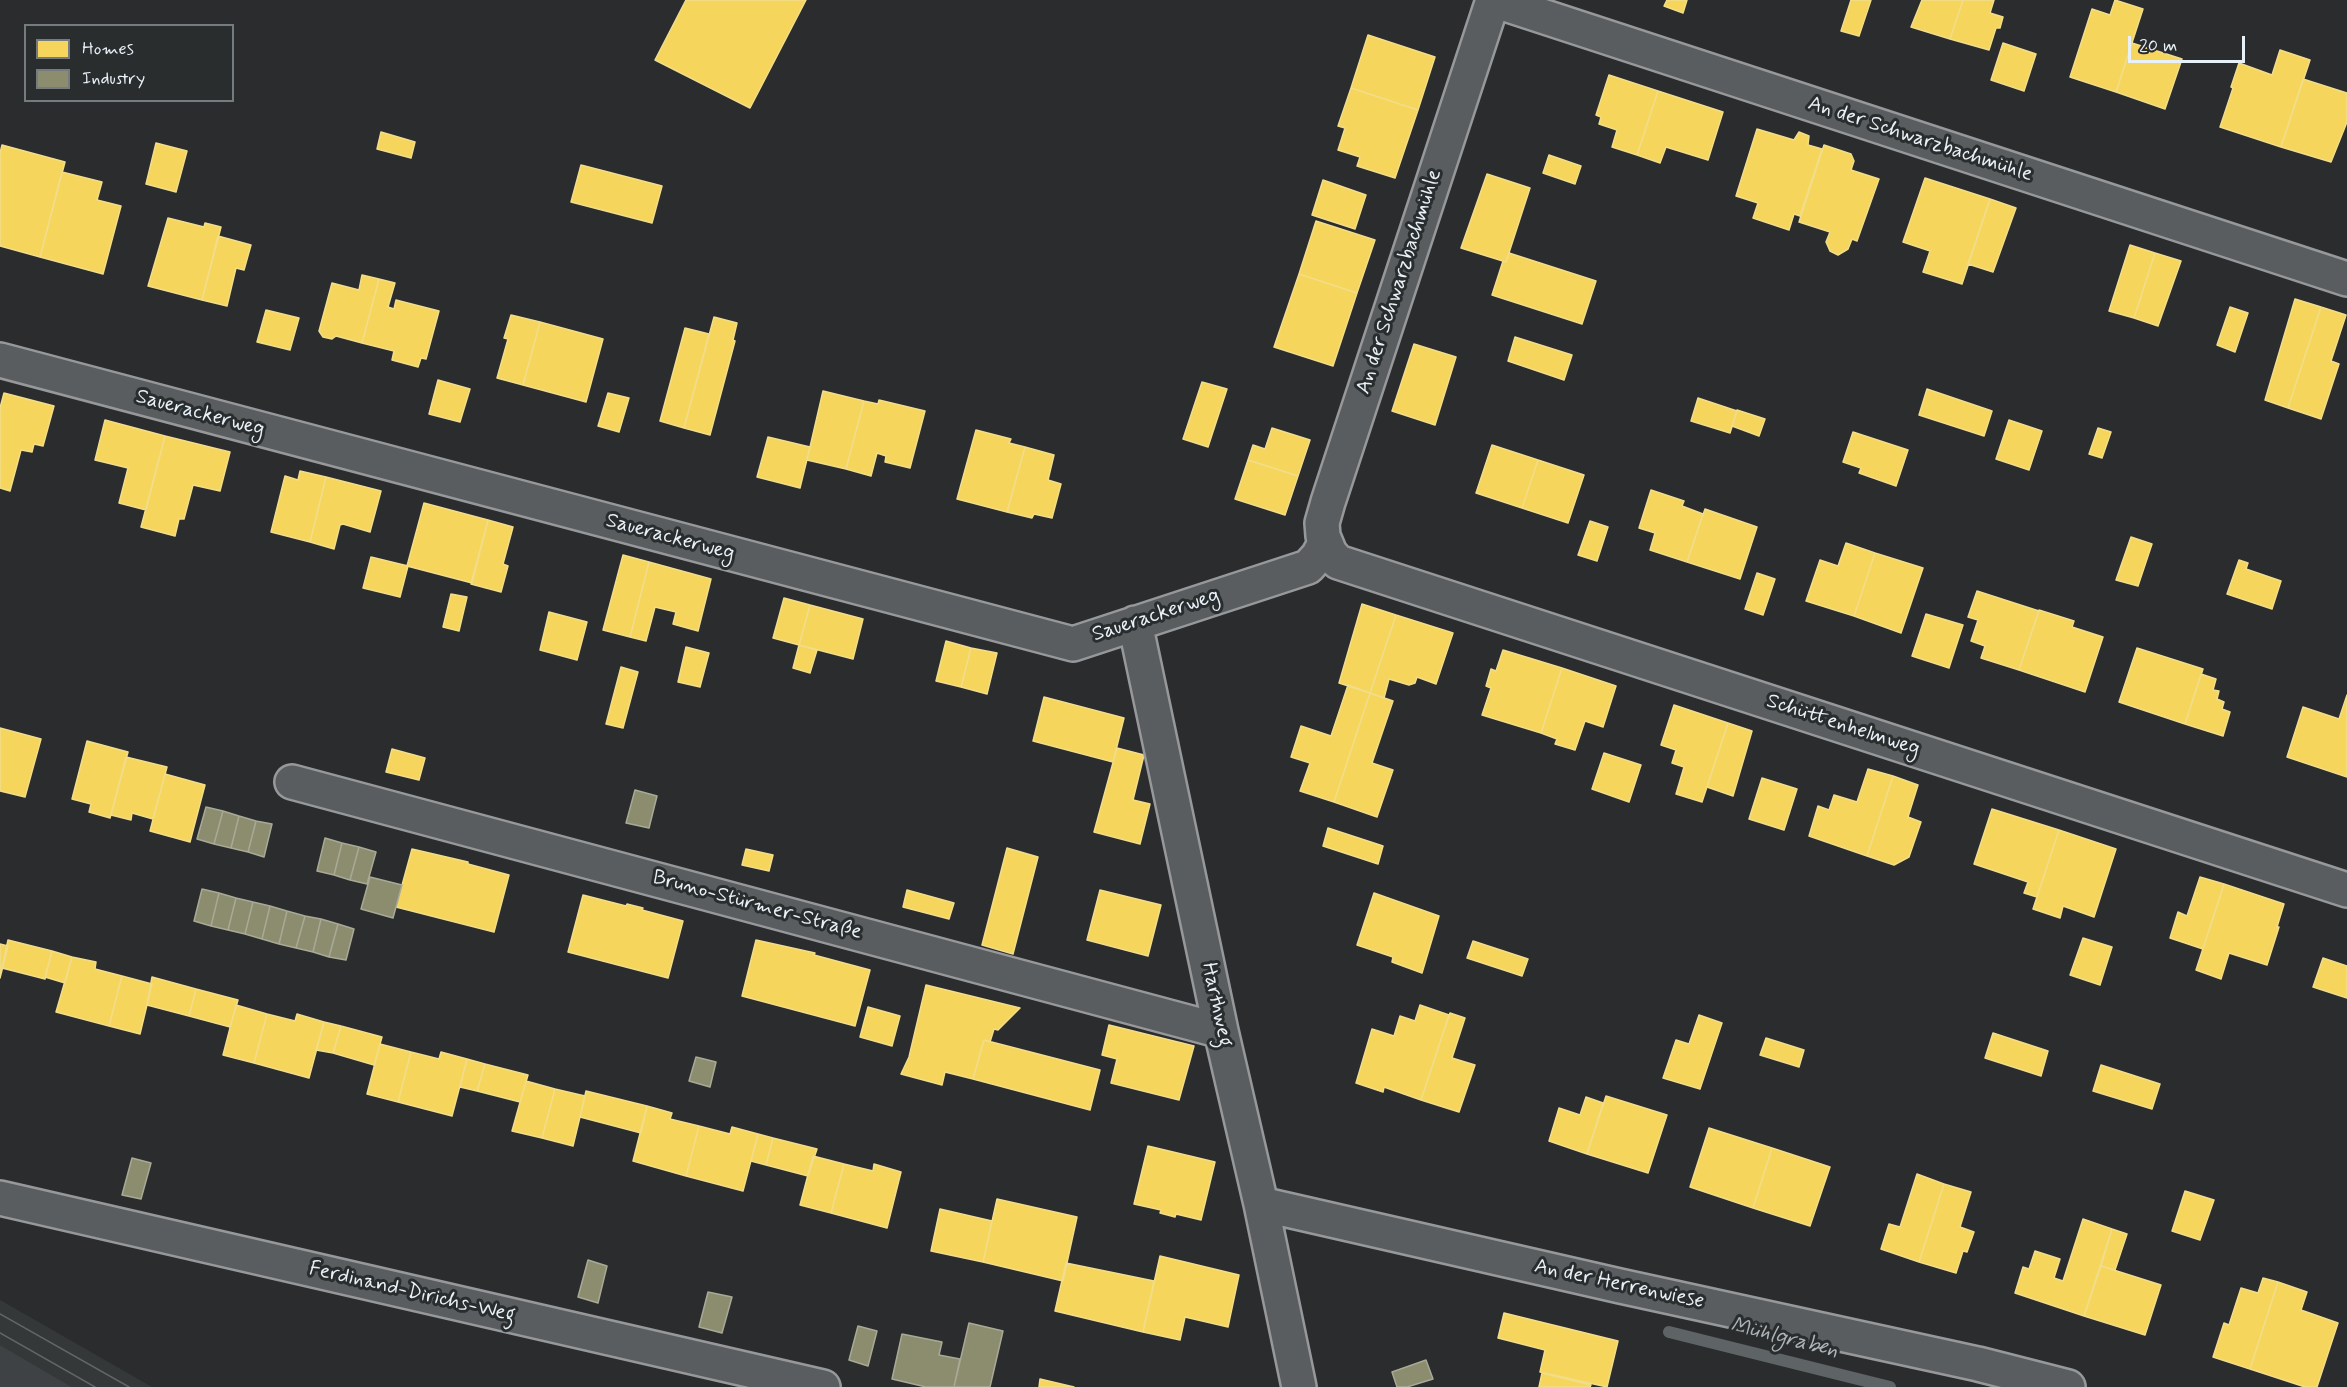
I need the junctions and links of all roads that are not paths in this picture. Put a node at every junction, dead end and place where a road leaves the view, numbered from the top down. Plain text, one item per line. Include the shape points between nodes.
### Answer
1 (1493, 0) edge
2 (2347, 279) edge
3 (0, 360) edge
4 (1332, 553) junction
5 (1136, 623) junction
6 (292, 782) dead end
7 (2347, 890) edge
8 (1221, 1031) junction
9 (0, 1198) edge
10 (1261, 1204) junction
11 (1975, 1376) edge
12 (823, 1387) edge
13 (1299, 1387) edge
14 (2068, 1387) edge

1 - 2 street, An der Schwarzbachmühle
1 - 4 street, An der Schwarzbachmühle via 1328,502 1322,523
3 - 5 street, Sauerackerweg via 1073,644
4 - 5 street, Sauerackerweg via 1318,556 1308,567
4 - 7 street, Schüttenhelmweg
5 - 8 street, Harthweg
6 - 8 street, Bruno-Stürmer-Straße
8 - 10 street, Harthweg
9 - 12 street, Ferdinand-Dirichs-Weg
10 - 11 street, An der Herrenwiese via 1608,1284
10 - 13 street, Harthweg
11 - 14 street, An der Herrenwiese

